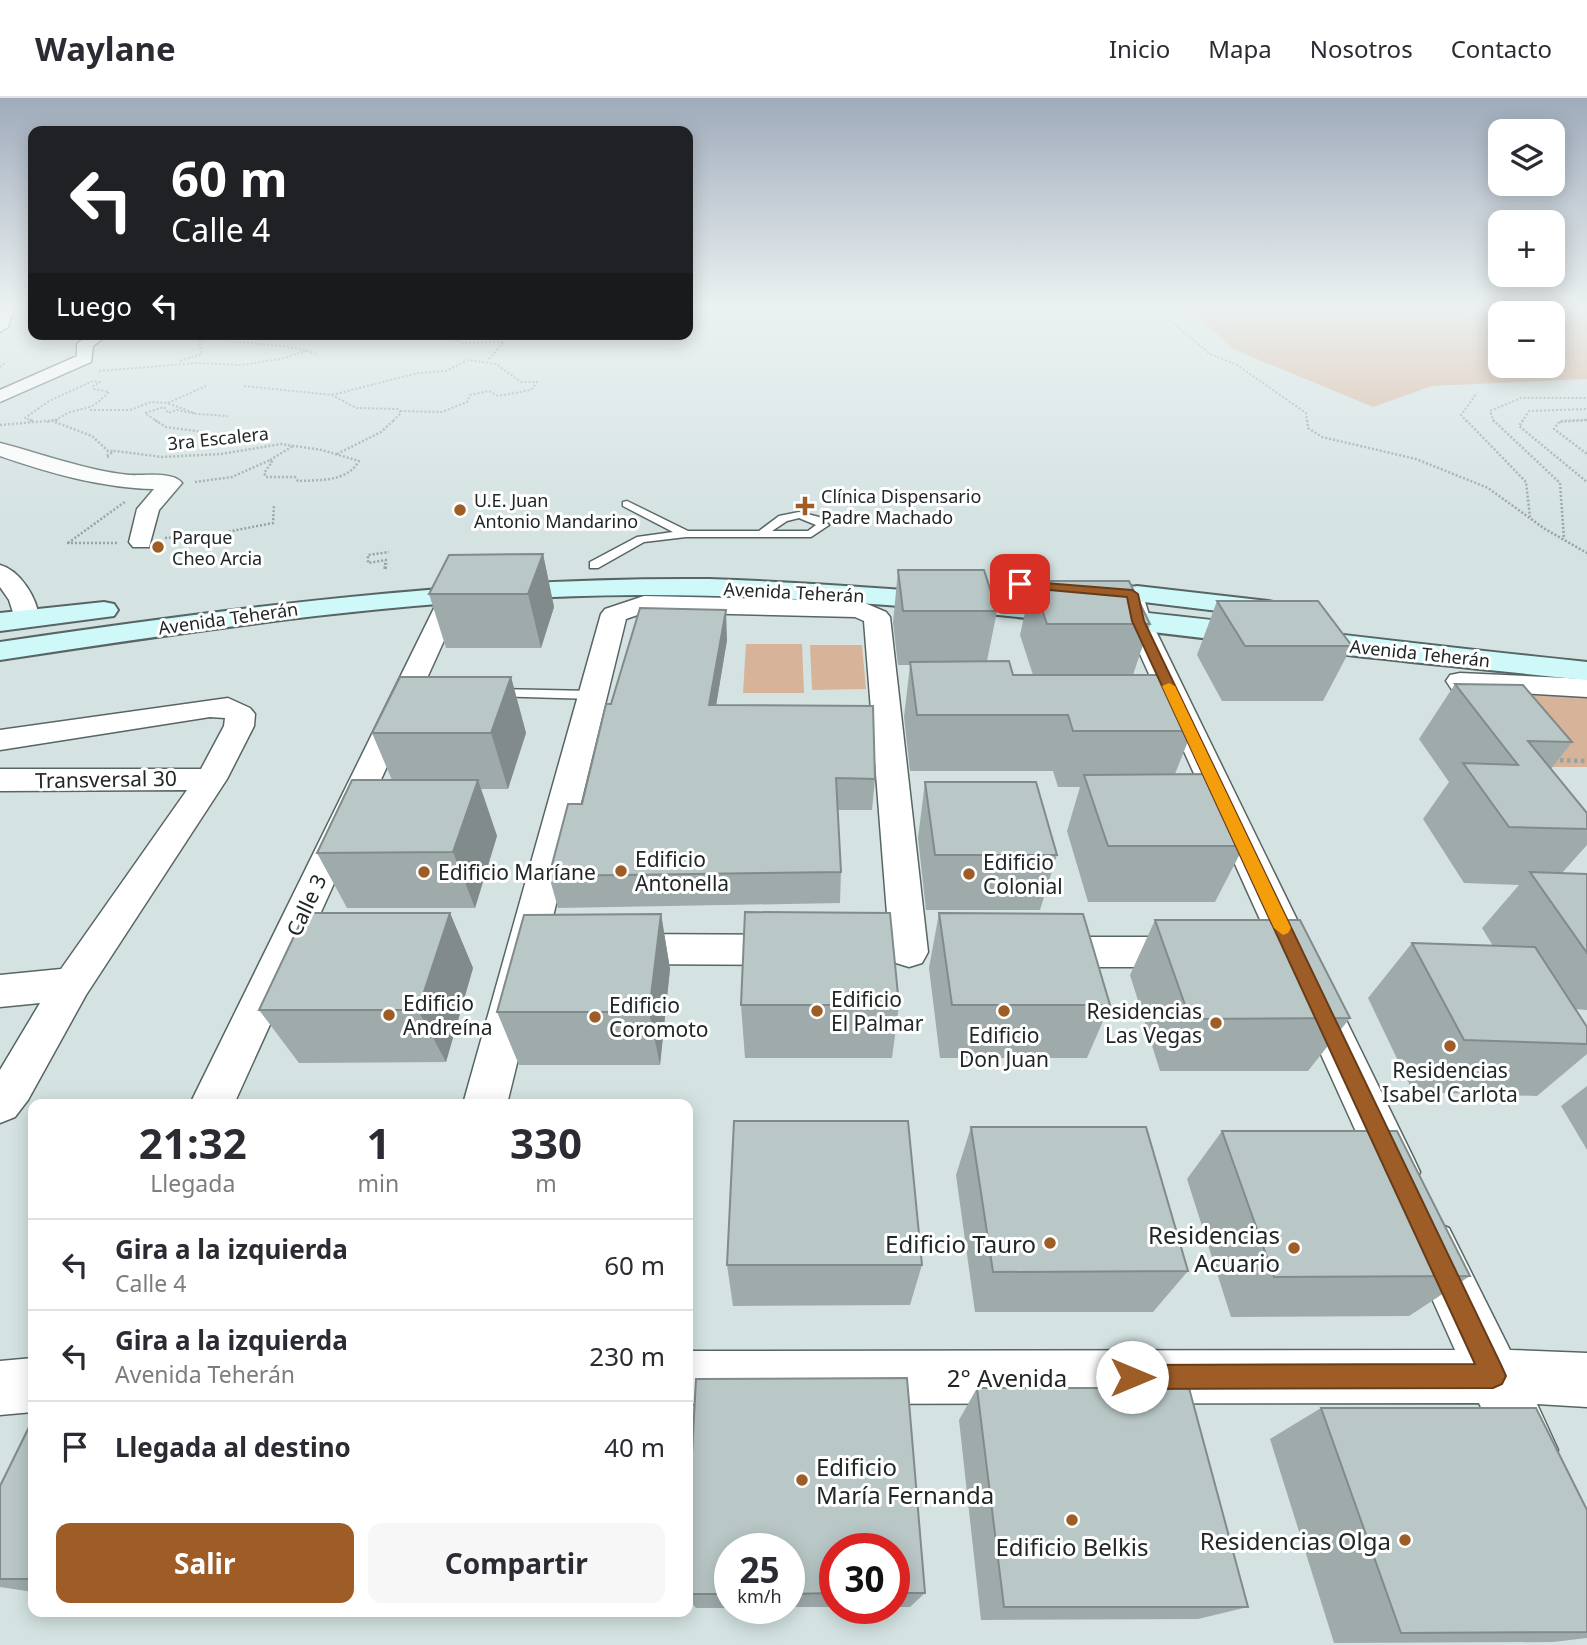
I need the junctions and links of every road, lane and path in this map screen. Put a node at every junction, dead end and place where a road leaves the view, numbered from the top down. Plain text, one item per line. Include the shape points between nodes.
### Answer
1 (37, 380) edge
2 (389, 380) edge
3 (518, 380) edge
4 (1259, 380) edge
5 (208, 384) dead end
6 (244, 386) dead end
7 (1477, 393) dead end
8 (332, 394) junction
9 (0, 397) edge
10 (1587, 398) edge
11 (167, 403) junction
12 (140, 404) junction
13 (1587, 409) edge
14 (89, 410) junction
15 (400, 411) junction
16 (145, 414) junction
17 (197, 414) junction
18 (228, 416) dead end
19 (1587, 420) edge
20 (33, 421) junction
21 (56, 421) junction
22 (0, 425) edge
23 (203, 432) dead end
24 (294, 446) junction
25 (0, 449) edge
26 (115, 452) junction
27 (1587, 454) edge
28 (337, 455) junction
29 (114, 460) dead end
30 (270, 460) junction
31 (1587, 482) edge
32 (171, 483) junction
33 (145, 484) junction
34 (627, 504) dead end
35 (274, 505) dead end
36 (1530, 518) junction
37 (686, 534) junction
38 (762, 534) dead end
39 (1564, 540) junction
40 (141, 542) junction
41 (388, 552) dead end
42 (1587, 553) edge
43 (594, 565) junction
44 (385, 569) dead end
45 (0, 572) edge
46 (454, 592) junction
47 (1120, 600) junction
48 (1293, 612) edge
49 (13, 621) edge
50 (1400, 625) dead end
51 (1587, 645) edge
52 (0, 651) edge
53 (1587, 671) edge
54 (1587, 688) edge
55 (474, 692) edge
56 (593, 695) junction
57 (0, 740) edge
58 (1527, 760) joint
59 (1587, 761) edge
60 (211, 779) junction
61 (0, 780) edge
62 (555, 948) junction
63 (828, 951) edge
64 (869, 951) edge
65 (1005, 952) edge
66 (1294, 953) junction
67 (72, 984) junction
68 (0, 991) edge
69 (214, 1099) edge
70 (487, 1099) edge
71 (0, 1103) edge
72 (1493, 1376) junction
73 (693, 1378) edge
74 (1587, 1380) edge
75 (28, 1385) edge
76 (0, 1388) edge
77 (1552, 1495) edge

1 - 9 street
2 - 8 path
3 - 15 path via 537,382 531,390 470,395 467,402 442,412
4 - 36 path via 1306,413 1308,428 1322,437 1416,459 1488,488
5 - 11 path
6 - 8 path
7 - 36 path via 1461,415 1526,482
8 - 15 path via 356,408
10 - 39 path via 1521,398 1490,411 1495,424 1560,483
11 - 12 path
11 - 17 path
12 - 14 path via 130,410
12 - 16 path
13 - 31 path via 1529,411 1519,426
14 - 20 path via 110,392 93,389 100,382 52,398 25,418
14 - 21 path via 73,411
15 - 28 path via 381,432
16 - 17 path via 164,407 168,413
16 - 23 path via 166,427
17 - 18 path
19 - 27 path via 1560,421 1554,429
20 - 21 path
20 - 22 path
21 - 26 path via 95,437 108,452
24 - 26 path, 3ra Escalera via 162,457
24 - 28 path, 3ra Escalera
24 - 30 path
25 - 33 street via 72,471
26 - 29 path via 106,456
28 - 30 path, 3ra Escalera via 359,461 359,465 341,476 298,481 295,477 266,477
30 - 32 path, 3ra Escalera via 232,477
32 - 33 street
32 - 40 street via 148,509
33 - 40 path via 67,543
34 - 37 lane
35 - 40 path via 273,523
36 - 39 path
37 - 38 lane
37 - 43 lane via 641,539
39 - 42 path
41 - 44 path via 368,555 368,563 386,560
43 - 47 main road, Avenida Teherán via 748,565
43 - 49 main road, Avenida Teherán via 385,574
45 - 49 street via 26,610
46 - 47 main road, Avenida Teherán via 640,587 977,604
46 - 52 main road, Avenida Teherán via 257,612
46 - 69 street, Calle 3
47 - 48 main road, Avenida Teherán
47 - 53 main road, Avenida Teherán
47 - 66 street
50 - 51 main road, Avenida Teherán
54 - 58 street via 1460,681
55 - 56 lane
56 - 62 street
56 - 64 street via 614,614 629,608 644,604 860,608 877,617 923,952
57 - 60 street via 228,707 240,714 239,726
58 - 59 path
60 - 61 street, Transversal 30
60 - 67 street
62 - 63 street
62 - 70 street
65 - 66 street
66 - 72 street
67 - 68 street
67 - 71 street
72 - 73 street, 2° Avenida
72 - 74 street, 2° Avenida
72 - 77 street
75 - 76 street

